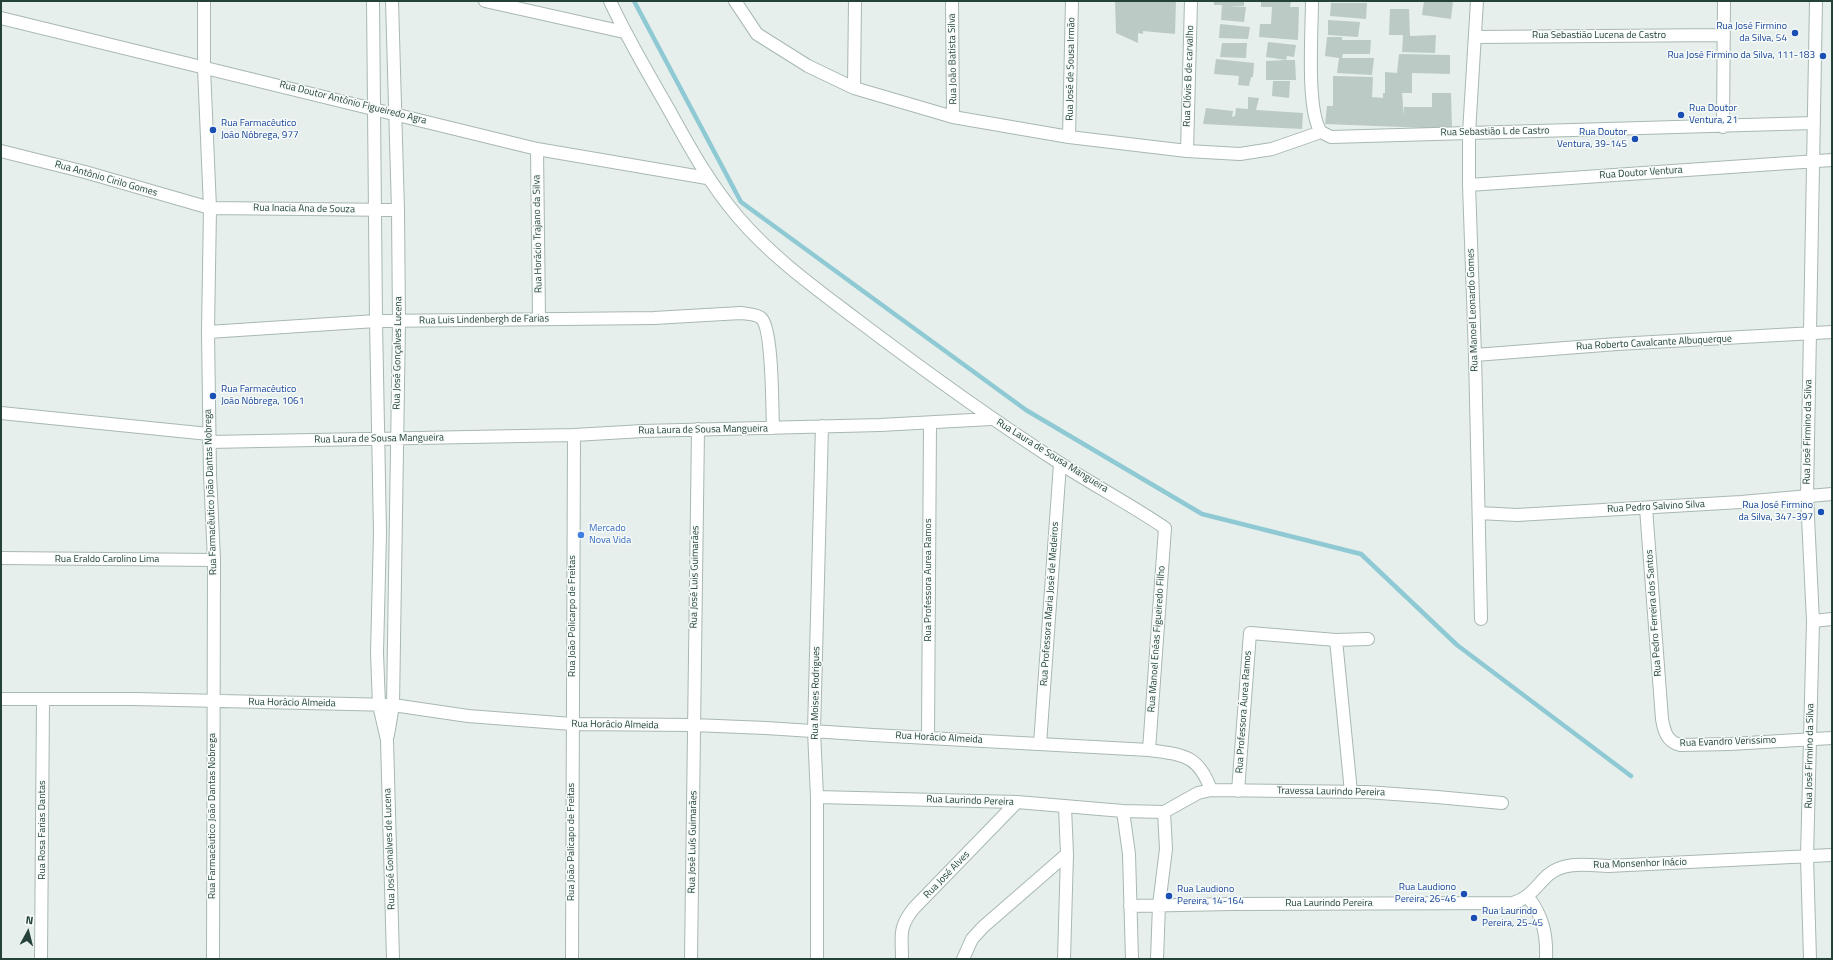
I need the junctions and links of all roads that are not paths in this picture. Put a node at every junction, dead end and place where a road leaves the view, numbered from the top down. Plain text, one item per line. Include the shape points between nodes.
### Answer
1 (204, 1) edge
2 (373, 1) edge
3 (392, 1) edge
4 (485, 1) edge
5 (610, 1) edge
6 (735, 1) edge
7 (855, 1) edge
8 (952, 1) edge
9 (1072, 1) edge
10 (1191, 1) edge
11 (1312, 1) edge
12 (1477, 1) edge
13 (1724, 1) edge
14 (1816, 1) edge
15 (1, 18) edge
16 (624, 32) junction
17 (1724, 35) junction
18 (1475, 37) junction
19 (204, 68) junction
20 (854, 88) junction
21 (375, 110) junction
22 (396, 114) junction
23 (954, 117) junction
24 (1814, 124) junction
25 (1723, 127) junction
26 (1321, 132) junction
27 (1469, 133) junction
28 (1069, 137) junction
29 (537, 149) junction
30 (1, 151) edge
31 (1187, 151) junction
32 (1832, 160) edge
33 (1814, 162) junction
34 (707, 178) junction
35 (1469, 185) junction
36 (210, 208) junction
37 (374, 210) junction
38 (398, 210) junction
39 (539, 318) junction
40 (376, 321) junction
41 (399, 322) junction
42 (208, 332) junction
43 (1832, 332) edge
44 (1811, 334) junction
45 (1475, 355) junction
46 (1, 413) edge
47 (991, 418) junction
48 (930, 423) junction
49 (822, 426) junction
50 (773, 428) junction
51 (698, 429) junction
52 (574, 435) junction
53 (209, 438) junction
54 (378, 439) junction
55 (397, 439) junction
56 (1060, 464) junction
57 (1832, 494) edge
58 (1807, 496) junction
59 (1646, 508) junction
60 (1479, 513) junction
61 (1165, 528) joint
62 (1, 558) edge
63 (214, 560) junction
64 (1481, 619) dead end
65 (1832, 619) edge
66 (1813, 621) junction
67 (1368, 639) dead end
68 (1336, 640) junction
69 (1, 700) edge
70 (43, 701) junction
71 (212, 702) junction
72 (379, 705) junction
73 (393, 705) junction
74 (1662, 719) joint
75 (572, 724) junction
76 (693, 725) junction
77 (814, 731) junction
78 (928, 737) junction
79 (1832, 738) edge
80 (387, 740) junction
81 (1810, 740) junction
82 (1040, 744) junction
83 (1149, 750) junction
84 (1211, 790) junction
85 (1238, 791) junction
86 (1351, 792) junction
87 (817, 797) junction
88 (1017, 802) junction
89 (1502, 803) dead end
90 (1065, 807) junction
91 (1122, 811) junction
92 (1164, 812) junction
93 (1067, 854) junction
94 (1832, 855) edge
95 (1807, 857) junction
96 (1528, 897) junction
97 (1159, 905) junction
98 (1130, 906) junction
99 (41, 959) edge
100 (212, 959) edge
101 (393, 959) edge
102 (572, 959) edge
103 (691, 959) edge
104 (817, 959) edge
105 (902, 959) edge
106 (963, 959) edge
107 (1064, 959) edge
108 (1132, 959) edge
109 (1158, 959) edge
110 (1546, 959) edge
111 (1810, 959) edge

1 - 19 street, Rua Farmacêutico João Dantas Nobrega
2 - 21 street, Rua José Gonçalves Lucena
3 - 22 street, Rua José Gonçalves Lucena
4 - 16 street
5 - 16 street
6 - 20 street via 757,34 808,66
7 - 20 street
8 - 23 street, Rua João Batista Silva
9 - 28 street, Rua José de Sousa Irmão
10 - 31 street, Rua Clóvis B de carvalho
11 - 26 street via 1311,94 1316,126
12 - 18 street, Rua Manoel Leonardo Gomes
13 - 17 street
14 - 24 street, Rua José Firmino da Silva
15 - 19 street, Rua Doutor Antônio Figueiredo Agra
16 - 34 street
17 - 18 street, Rua Sebastião Lucena de Castro
17 - 25 street
18 - 27 street, Rua Manoel Leonardo Gomes
19 - 21 street, Rua Doutor Antônio Figueiredo Agra
19 - 36 street, Rua Farmacêutico João Dantas Nobrega
20 - 23 street
21 - 22 street, Rua Doutor Antônio Figueiredo Agra
21 - 37 street, Rua José Gonçalves Lucena
22 - 29 street, Rua Doutor Antônio Figueiredo Agra
22 - 38 street, Rua José Gonçalves Lucena
23 - 28 street
24 - 25 street, Rua Sebastião L de Castro
24 - 33 street, Rua José Firmino da Silva
25 - 27 street, Rua Sebastião L de Castro
26 - 27 street, Rua Sebastião L de Castro via 1331,137
26 - 31 street via 1272,149 1240,154
27 - 35 street, Rua Manoel Leonardo Gomes
28 - 31 street
29 - 34 street, Rua Doutor Antônio Figueiredo Agra
29 - 39 street, Rua Horácio Trajano da Silva
30 - 36 street, Rua Antônio Cirilo Gomes
32 - 33 street, Rua Doutor Ventura
33 - 35 street, Rua Doutor Ventura
33 - 44 street, Rua José Firmino da Silva
34 - 47 street via 739,219 778,258 912,362
35 - 45 street, Rua Manoel Leonardo Gomes
36 - 37 street, Rua Inacia Ana de Souza
36 - 42 street, Rua Farmacêutico João Dantas Nobrega
37 - 38 street, Rua Inacia Ana de Souza
37 - 40 street, Rua José Gonçalves Lucena
38 - 41 street, Rua José Gonçalves Lucena
39 - 41 street, Rua Luis Lindenbergh de Farias
39 - 50 street, Rua Luis Lindenbergh de Farias via 654,318 740,313 760,316 766,323 769,340
40 - 41 street, Rua Luis Lindenbergh de Farias
40 - 42 street, Rua Luis Lindenbergh de Farias
40 - 54 street, Rua José Gonçalves Lucena
41 - 55 street, Rua José Gonçalves Lucena
42 - 53 street, Rua Farmacêutico João Dantas Nobrega
43 - 44 street, Rua Roberto Cavalcante Albuquerque
44 - 45 street, Rua Roberto Cavalcante Albuquerque via 1617,344
44 - 58 street, Rua José Firmino da Silva
45 - 60 street, Rua Manoel Leonardo Gomes
46 - 53 street, Rua Laura de Sousa Mangueira
47 - 48 street, Rua Laura de Sousa Mangueira
47 - 56 street, Rua Laura de Sousa Mangueira
48 - 49 street, Rua Laura de Sousa Mangueira
48 - 78 street, Rua Professora Aurea Ramos
49 - 50 street, Rua Laura de Sousa Mangueira
49 - 77 street, Rua Moises Rodrigues
50 - 51 street, Rua Laura de Sousa Mangueira
51 - 52 street, Rua Laura de Sousa Mangueira
51 - 76 street, Rua José Luis Guimarães
52 - 55 street, Rua Laura de Sousa Mangueira
52 - 75 street, Rua João Policarpo de Freitas
53 - 54 street, Rua Laura de Sousa Mangueira
53 - 63 street, Rua Farmacêutico João Dantas Nobrega
54 - 55 street, Rua Laura de Sousa Mangueira
54 - 72 street, Rua José Gonçalves Lucena
55 - 73 street, Rua José Gonçalves Lucena
56 - 61 street, Rua Laura de Sousa Mangueira via 1133,506
56 - 82 street, Rua Professora Maria José de Medeiros
57 - 58 street, Rua Pedro Salvino Silva
58 - 59 street, Rua Pedro Salvino Silva
58 - 66 street, Rua José Firmino da Silva
59 - 60 street, Rua Pedro Salvino Silva via 1517,516
59 - 74 street, Rua Pedro Ferreira dos Santos
60 - 64 street, Rua Manoel Leonardo Gomes
61 - 83 street, Rua Manoel Enéas Figueiredo Filho
62 - 63 street, Rua Eraldo Carolino Lima
63 - 71 street, Rua Farmacêutico João Dantas Nobrega
65 - 66 street
66 - 81 street, Rua José Firmino da Silva
67 - 68 street
68 - 85 street, Rua Professora Áurea Ramos via 1250,633
68 - 86 street
69 - 70 street, Rua Horácio Almeida
70 - 71 street, Rua Horácio Almeida via 134,699
70 - 99 street, Rua Rosa Farias Dantas
71 - 72 street, Rua Horácio Almeida
71 - 100 street, Rua Farmacêutico João Dantas Nobrega
72 - 73 street, Rua Horácio Almeida
72 - 80 street, Rua José Gonalves de Lucena
73 - 75 street, Rua Horácio Almeida via 468,716
73 - 80 street, Rua José Gonalves de Lucena
74 - 81 street, Rua Evandro Verissimo via 1669,740 1680,745
75 - 76 street, Rua Horácio Almeida
75 - 102 street, Rua João Palicapo de Freitas
76 - 77 street, Rua Horácio Almeida
76 - 103 street, Rua José Luís Guimarães
77 - 78 street, Rua Horácio Almeida
77 - 87 street, Rua Moises Rodrigues
78 - 82 street, Rua Horácio Almeida
79 - 81 street, Rua Evandro Verissimo
80 - 101 street, Rua José Gonalves de Lucena
81 - 95 street, Rua José Firmino da Silva
82 - 83 street, Rua Horácio Almeida
83 - 84 street, Rua Horácio Almeida via 1172,753 1192,760 1205,774
84 - 85 street, Travessa Laurindo Pereira
84 - 92 street, Travessa Laurindo Pereira via 1198,793
85 - 86 street, Travessa Laurindo Pereira
86 - 89 street, Travessa Laurindo Pereira
87 - 88 street, Rua Laurindo Pereira
87 - 104 street, Rua Moises Rodrigues
88 - 90 street, Rua Laurindo Pereira
88 - 105 street, Rua José Alves via 903,922
90 - 91 street, Rua Laurindo Pereira
90 - 93 street
91 - 92 street
91 - 98 street via 1129,854
92 - 97 street via 1166,849
93 - 106 street via 979,931 972,939
93 - 107 street
94 - 95 street, Rua Monsenhor Inácio
95 - 96 street, Rua Monsenhor Inácio via 1608,866 1575,865 1557,869 1549,874
95 - 111 street, Rua José Firmino da Silva
96 - 97 street, Rua Laurindo Pereira via 1513,903
96 - 110 street via 1542,920
97 - 98 street, Rua Laurindo Pereira
97 - 109 street
98 - 108 street

